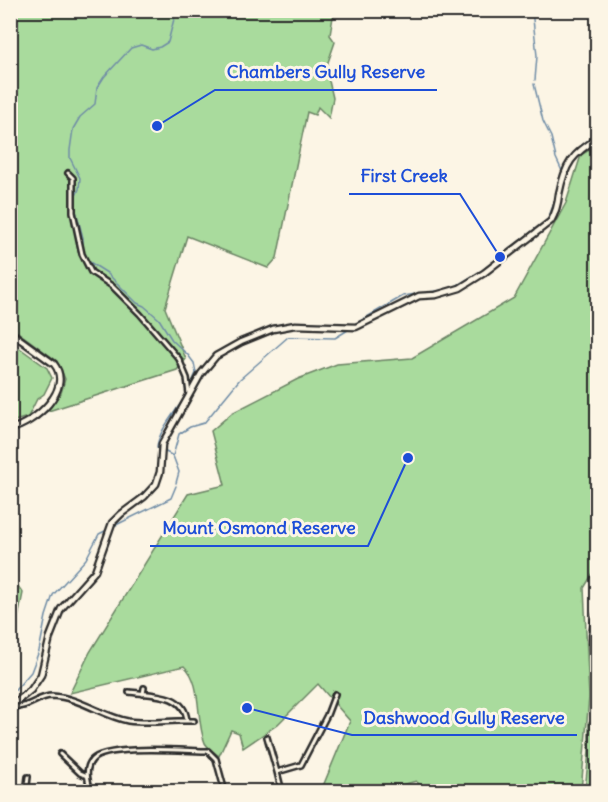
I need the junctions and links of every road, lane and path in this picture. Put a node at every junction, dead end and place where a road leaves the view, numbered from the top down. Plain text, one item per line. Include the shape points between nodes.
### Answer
1 (597, 138) edge
2 (68, 173) dead end
3 (10, 332) edge
4 (189, 396) junction
5 (10, 429) edge
6 (597, 611) edge
7 (597, 674) edge
8 (144, 688) dead end
9 (129, 693) dead end
10 (143, 694) junction
11 (335, 694) dead end
12 (12, 706) edge
13 (186, 721) junction
14 (194, 721) dead end
15 (267, 737) dead end
16 (60, 754) dead end
17 (277, 772) junction
18 (87, 776) junction
19 (28, 777) dead end
20 (28, 792) edge
21 (91, 792) edge
22 (225, 792) edge
23 (282, 792) edge

1 - 4 street via 573,156 566,167 551,221 484,273 453,291 419,296 356,327 295,325 254,336 216,356
2 - 4 street via 73,178 73,212 82,254 91,272 112,286 179,359
3 - 5 street via 54,364 61,379 52,399 22,425
4 - 12 street via 161,450 156,484 112,523 95,571 57,617 41,675
6 - 7 street via 592,640
8 - 10 street
9 - 10 street
10 - 13 street via 168,697 182,707
11 - 17 street via 301,765
12 - 13 street via 23,707 52,696 127,721
13 - 14 street
15 - 17 street
16 - 18 street
17 - 23 street
18 - 21 street
18 - 22 street via 91,761 101,754 128,750 208,751 216,759
19 - 20 street

